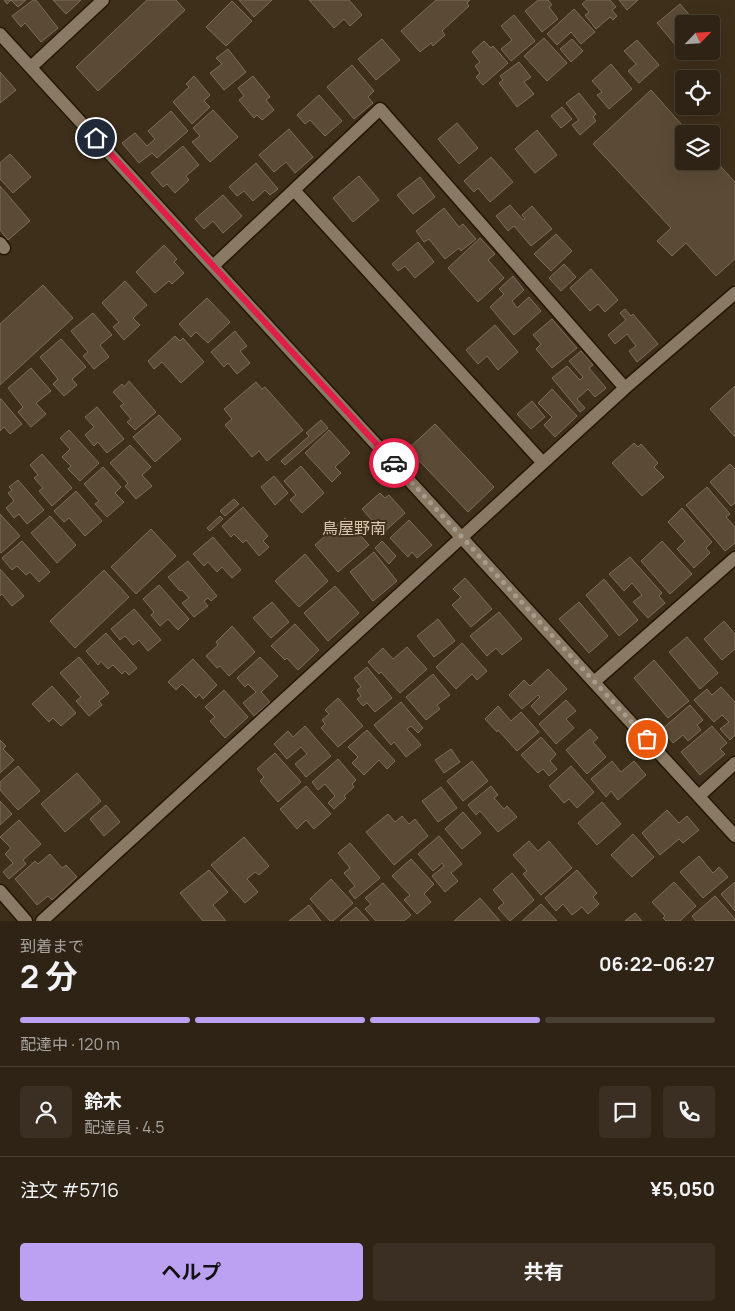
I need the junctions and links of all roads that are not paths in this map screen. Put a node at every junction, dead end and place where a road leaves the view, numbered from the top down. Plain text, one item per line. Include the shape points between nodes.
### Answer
1 (103, 0) edge
2 (0, 34) edge
3 (31, 67) junction
4 (294, 190) junction
5 (213, 266) junction
6 (735, 293) edge
7 (625, 388) junction
8 (543, 463) junction
9 (462, 538) junction
10 (735, 558) edge
11 (594, 682) junction
12 (735, 763) edge
13 (699, 796) junction
14 (735, 836) edge
15 (0, 891) edge
16 (26, 921) edge
17 (42, 921) edge

1 - 3 street
2 - 3 street
3 - 5 street
4 - 5 street
4 - 7 street via 380,108
4 - 8 street
5 - 9 street
6 - 7 street
7 - 8 street
8 - 9 street
9 - 11 street
9 - 17 street
10 - 11 street
11 - 13 street
12 - 13 street
13 - 14 street
15 - 16 street

